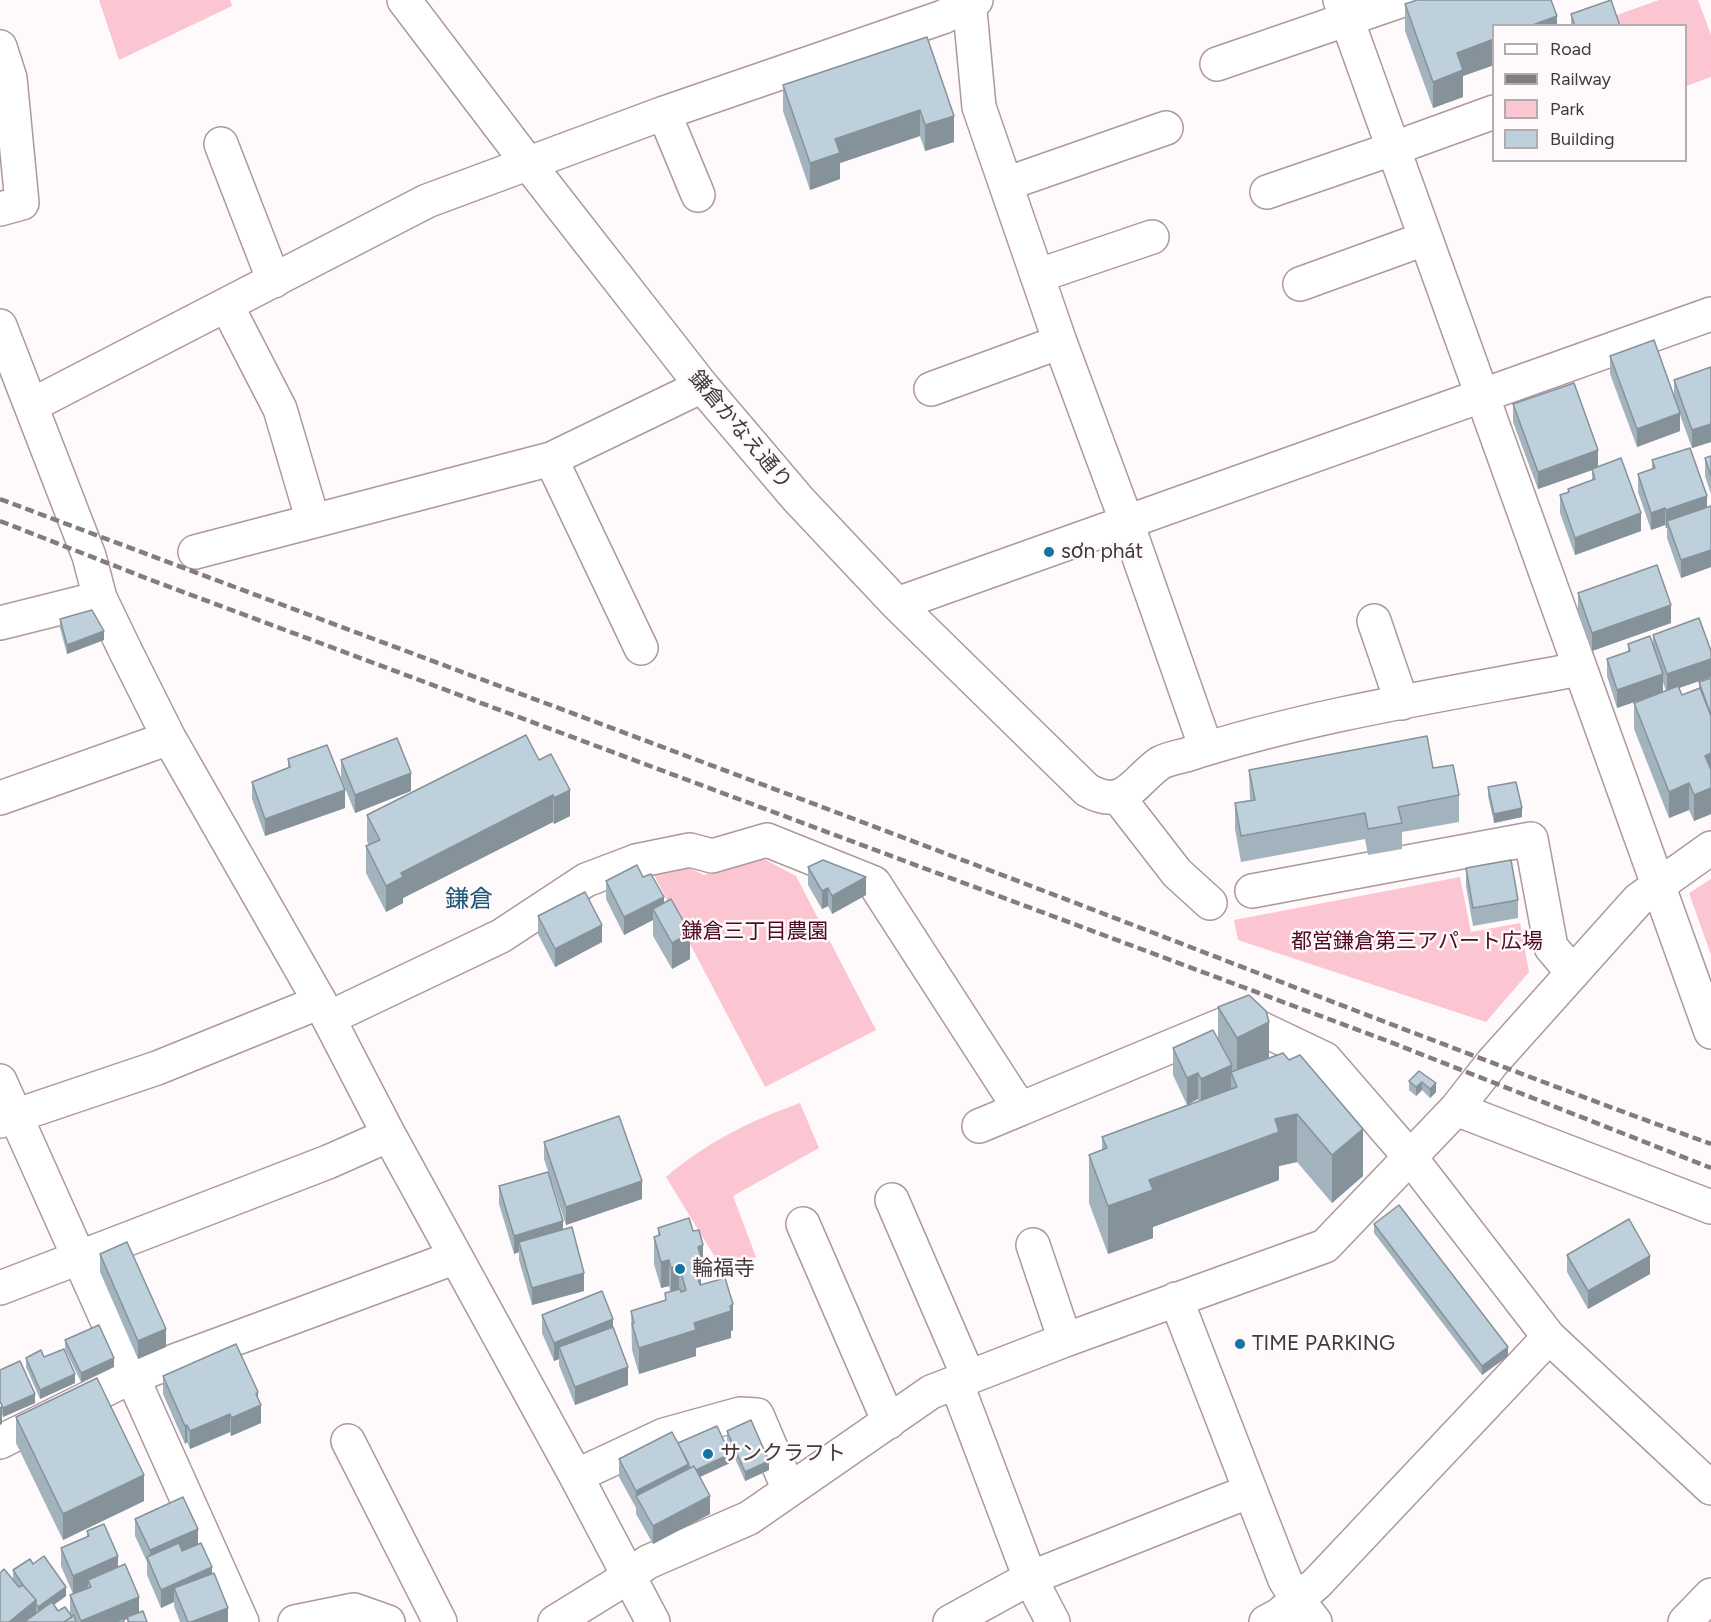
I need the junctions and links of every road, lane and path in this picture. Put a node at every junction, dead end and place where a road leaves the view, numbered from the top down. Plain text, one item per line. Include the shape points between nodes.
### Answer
1 (404, 0) edge
2 (1403, 0) edge
3 (972, 1) edge
4 (1343, 10) edge
5 (0, 47) edge
6 (1217, 64) dead end
7 (664, 113) junction
8 (1492, 113) edge
9 (1166, 128) dead end
10 (221, 144) dead end
11 (1392, 150) junction
12 (527, 162) junction
13 (1006, 184) junction
14 (1267, 192) dead end
15 (698, 195) dead end
16 (0, 209) edge
17 (1152, 237) dead end
18 (1424, 239) junction
19 (1037, 276) junction
20 (274, 281) junction
21 (1300, 284) dead end
22 (227, 306) junction
23 (1711, 314) edge
24 (0, 326) edge
25 (1060, 342) junction
26 (702, 386) junction
27 (931, 389) dead end
28 (1483, 394) junction
29 (32, 405) junction
30 (551, 459) junction
31 (313, 521) junction
32 (1127, 523) junction
33 (195, 552) dead end
34 (100, 598) junction
35 (897, 604) junction
36 (1374, 621) dead end
37 (0, 623) edge
38 (641, 648) dead end
39 (1579, 669) junction
40 (1402, 703) junction
41 (170, 738) junction
42 (1206, 748) junction
43 (1124, 794) junction
44 (0, 798) edge
45 (1711, 848) edge
46 (1657, 885) junction
47 (1252, 891) dead end
48 (1210, 903) dead end
49 (1573, 974) junction
50 (324, 1010) junction
51 (1711, 1032) edge
52 (0, 1081) edge
53 (1020, 1108) junction
54 (1456, 1109) junction
55 (8, 1119) edge
56 (979, 1126) dead end
57 (389, 1135) junction
58 (1410, 1157) junction
59 (892, 1200) dead end
60 (1711, 1207) edge
61 (803, 1224) dead end
62 (1033, 1245) dead end
63 (77, 1257) junction
64 (456, 1257) junction
65 (0, 1288) edge
66 (1176, 1299) junction
67 (1549, 1337) junction
68 (1065, 1340) junction
69 (131, 1377) junction
70 (962, 1380) junction
71 (889, 1422) junction
72 (348, 1441) dead end
73 (0, 1442) edge
74 (576, 1476) junction
75 (1711, 1488) edge
76 (789, 1490) junction
77 (1250, 1491) junction
78 (627, 1576) junction
79 (1030, 1578) junction
80 (1711, 1594) edge
81 (1306, 1611) edge
82 (384, 1621) edge
83 (242, 1622) edge
84 (295, 1622) edge
85 (440, 1622) edge
86 (555, 1622) edge
87 (653, 1622) edge
88 (950, 1622) edge
89 (1053, 1622) edge
90 (1266, 1622) edge
91 (1685, 1622) edge

1 - 12 street, 鎌倉かなえ通り
2 - 4 street
3 - 7 street via 944,17
3 - 13 street via 979,107
4 - 6 street
4 - 11 street
5 - 16 street via 10,78 22,203
7 - 12 street
7 - 15 street
8 - 11 street
9 - 13 street
10 - 20 street
11 - 14 street
11 - 18 street
12 - 20 street via 428,201
12 - 26 street, 鎌倉かなえ通り
13 - 19 street
17 - 19 street
18 - 21 street
18 - 28 street
19 - 25 street
20 - 22 street
22 - 29 street
22 - 31 street via 280,409
23 - 28 street
24 - 29 street
25 - 27 street
25 - 32 street
26 - 30 street
26 - 35 street, 鎌倉かなえ通り via 798,499
28 - 32 street
28 - 39 street
29 - 34 street via 89,556
30 - 31 street
30 - 38 street
31 - 33 street
32 - 35 street
32 - 42 street
34 - 37 street
34 - 41 street
35 - 43 street, 鎌倉かなえ通り via 1087,790 1108,798
36 - 40 street
39 - 40 street
39 - 46 street
40 - 42 street via 1297,724
41 - 44 street
41 - 50 street
42 - 43 street via 1161,762
43 - 48 street via 1177,873
45 - 46 street
46 - 49 street via 1638,900
46 - 51 street
47 - 49 street via 1531,839 1551,947
49 - 54 street
50 - 53 street via 501,936 586,880 647,859 690,850 712,856 767,840 874,883
50 - 55 street
50 - 57 street
52 - 55 street
53 - 56 street
53 - 58 street via 1239,1018 1325,1059
54 - 58 street
54 - 60 street
55 - 63 street
57 - 63 street
57 - 64 street
58 - 66 street via 1325,1246
58 - 67 street
59 - 70 street
61 - 71 street
62 - 68 street
63 - 65 street
63 - 69 street
64 - 69 street
64 - 74 street
66 - 68 street
66 - 77 street
67 - 75 street
67 - 81 street via 1325,1574
68 - 70 street
69 - 73 street
69 - 83 street
70 - 71 street via 931,1392
70 - 79 street
71 - 76 street
72 - 85 street
74 - 76 street via 664,1435 740,1414 757,1415
74 - 78 street
76 - 78 street via 749,1518 648,1562
77 - 79 street
77 - 81 street via 1286,1580
78 - 86 street
78 - 87 street
79 - 88 street
79 - 89 street
80 - 91 street
81 - 90 street
82 - 84 street via 354,1610

